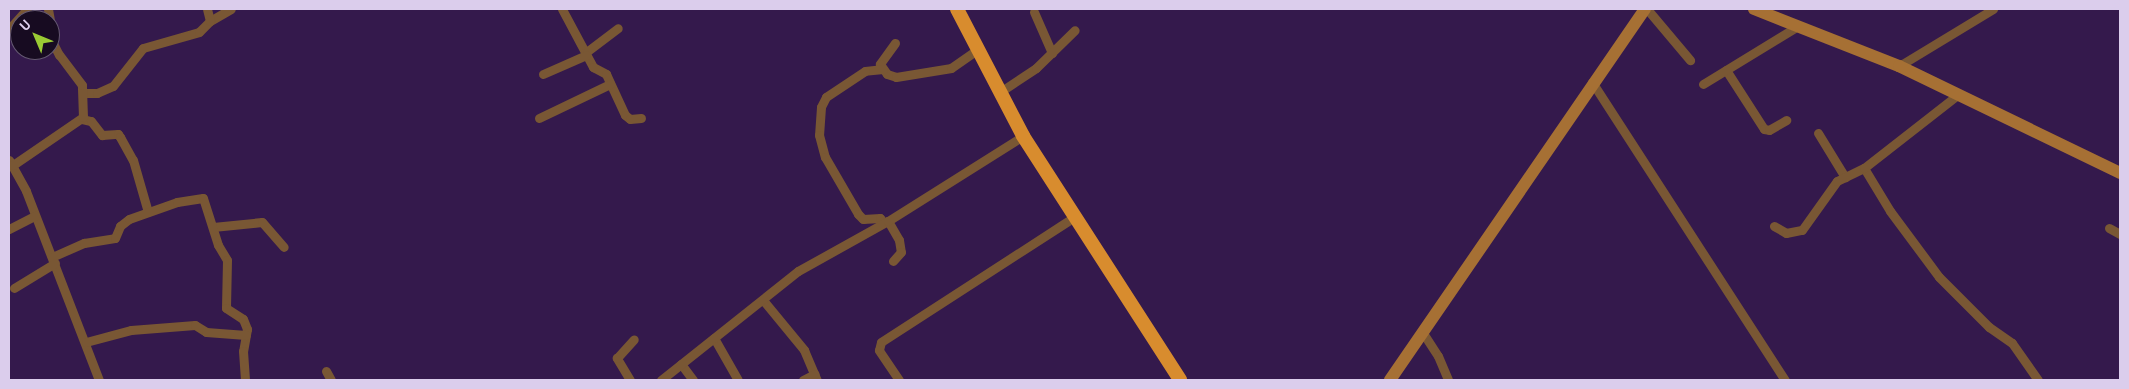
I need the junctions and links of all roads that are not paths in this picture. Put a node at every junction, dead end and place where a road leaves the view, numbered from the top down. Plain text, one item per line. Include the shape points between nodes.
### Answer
1 (27, 9) edge
2 (207, 9) edge
3 (230, 9) edge
4 (562, 9) edge
5 (951, 9) edge
6 (957, 9) edge
7 (1646, 9) edge
8 (1754, 9) edge
9 (1993, 9) edge
10 (1034, 12) dead end
11 (210, 20) junction
12 (1798, 26) junction
13 (618, 28) dead end
14 (9, 29) edge
15 (1075, 30) dead end
16 (895, 42) dead end
17 (974, 52) junction
18 (1052, 53) junction
19 (586, 54) junction
20 (60, 56) edge
21 (1690, 60) dead end
22 (1899, 66) junction
23 (882, 69) junction
24 (1726, 70) junction
25 (543, 74) dead end
26 (1592, 82) junction
27 (610, 84) junction
28 (1703, 84) dead end
29 (1000, 92) junction
30 (83, 93) junction
31 (1956, 96) junction
32 (539, 118) dead end
33 (641, 118) dead end
34 (82, 119) junction
35 (1786, 120) dead end
36 (1818, 133) dead end
37 (1021, 138) junction
38 (11, 163) edge
39 (1864, 168) junction
40 (2120, 172) edge
41 (1845, 177) junction
42 (148, 212) junction
43 (35, 216) junction
44 (1068, 220) junction
45 (886, 222) junction
46 (1774, 226) dead end
47 (213, 227) junction
48 (2108, 228) dead end
49 (9, 229) edge
50 (2120, 234) edge
51 (284, 247) dead end
52 (54, 260) junction
53 (893, 261) dead end
54 (14, 288) dead end
55 (763, 300) junction
56 (1423, 333) junction
57 (246, 335) junction
58 (1146, 337) junction
59 (714, 338) junction
60 (634, 339) dead end
61 (86, 342) junction
62 (681, 364) junction
63 (326, 371) dead end
64 (816, 377) edge
65 (99, 380) edge
66 (245, 380) edge
67 (331, 380) edge
68 (630, 380) edge
69 (661, 380) edge
70 (692, 380) edge
71 (738, 380) edge
72 (803, 380) edge
73 (899, 380) edge
74 (1169, 380) edge
75 (1180, 380) edge
76 (1390, 380) edge
77 (1448, 380) edge
78 (1784, 380) edge
79 (2038, 380) edge

1 - 14 street
2 - 11 street
3 - 11 street
4 - 19 street
5 - 17 highway
6 - 29 highway
7 - 21 street
7 - 26 main road
8 - 12 main road
9 - 22 street
10 - 18 street
11 - 30 street via 191,36 144,48 113,86 97,93
12 - 22 main road
12 - 24 street
13 - 19 street
15 - 18 street
16 - 23 street via 881,59
17 - 23 street via 950,68 907,78 896,77
17 - 37 highway
18 - 29 street
19 - 25 street
19 - 27 street via 593,67 606,74
20 - 30 street via 82,86
22 - 31 main road
23 - 45 street via 874,68 855,75 826,97 821,107 819,135 825,157 858,214 863,219 880,218
24 - 28 street
24 - 35 street via 1764,129 1769,130
26 - 56 main road
26 - 78 street
27 - 32 street
27 - 33 street via 625,116
29 - 37 highway
30 - 34 street
31 - 39 street
31 - 40 main road
34 - 38 street
34 - 42 street via 91,121 102,135 118,134 132,160
36 - 41 street
37 - 44 highway
37 - 45 street
37 - 58 highway
38 - 43 street
39 - 41 street
39 - 79 street via 1939,277 1989,327 2012,343
41 - 46 street via 1831,188 1821,208 1802,230 1786,233
42 - 47 street via 199,196 205,200
42 - 52 street via 124,221 115,238 84,243
43 - 49 street
43 - 52 street
44 - 58 highway
44 - 73 street via 882,342 879,350
45 - 53 street via 900,244 900,257
45 - 55 street via 820,257
47 - 51 street via 262,222
47 - 57 street via 228,260 226,308 243,319 248,329
48 - 50 street
52 - 54 street
52 - 61 street
55 - 59 street
55 - 64 street via 804,350
56 - 76 main road
56 - 77 street
57 - 61 street via 206,332 195,325 131,330
57 - 66 street via 243,351
58 - 74 highway
58 - 75 highway
59 - 62 street
59 - 71 street
60 - 68 street via 618,358
61 - 65 street
62 - 69 street
62 - 70 street
63 - 67 street
64 - 72 street

